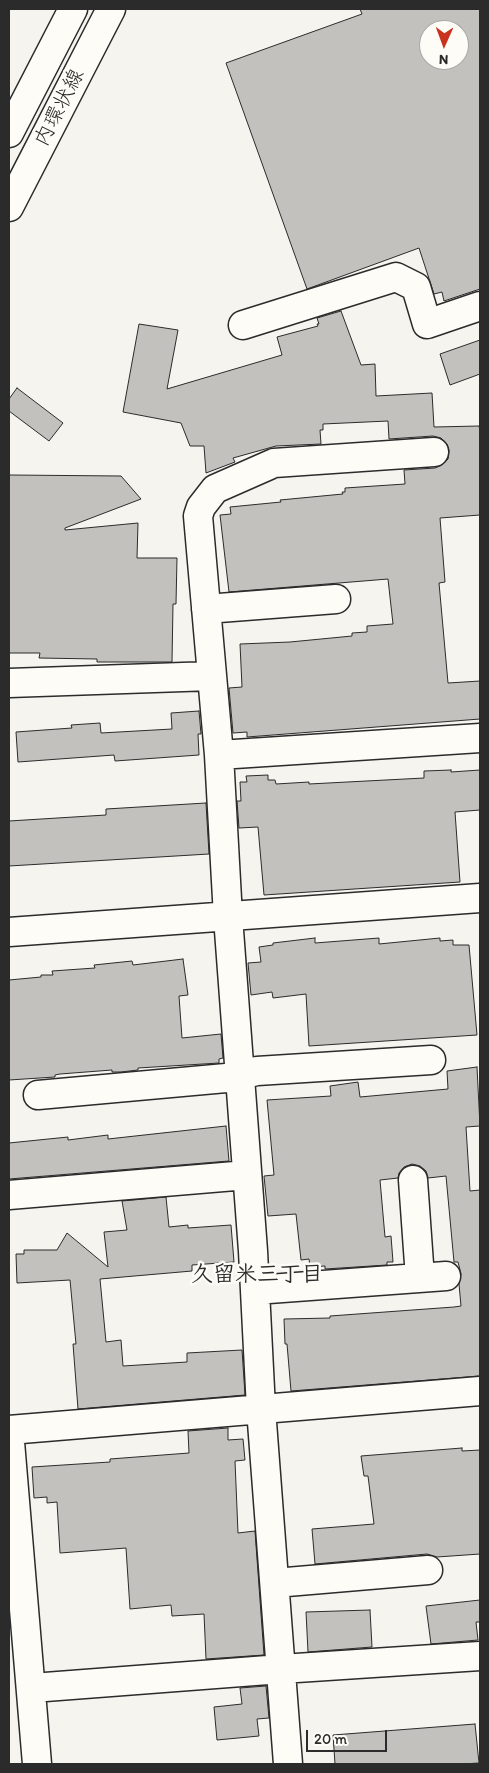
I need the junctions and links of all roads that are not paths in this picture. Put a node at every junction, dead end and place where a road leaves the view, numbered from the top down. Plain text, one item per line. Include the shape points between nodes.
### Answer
1 (74, 9) edge
2 (111, 9) edge
3 (9, 134) edge
4 (9, 207) edge
5 (480, 306) edge
6 (243, 325) dead end
7 (434, 452) dead end
8 (336, 599) dead end
9 (206, 609) junction
10 (212, 676) junction
11 (9, 683) edge
12 (480, 738) edge
13 (219, 755) junction
14 (480, 898) edge
15 (228, 917) junction
16 (9, 932) edge
17 (432, 1060) dead end
18 (240, 1075) junction
19 (38, 1095) dead end
20 (247, 1175) junction
21 (413, 1180) dead end
22 (9, 1195) edge
23 (255, 1290) junction
24 (480, 1391) edge
25 (261, 1409) junction
26 (9, 1430) edge
27 (428, 1570) dead end
28 (275, 1583) junction
29 (480, 1656) edge
30 (282, 1668) junction
31 (32, 1688) junction
32 (37, 1764) edge
33 (288, 1764) edge

1 - 3 street, 内環状線
2 - 4 street, 内環状線
5 - 6 street via 427,324 416,287 396,277
7 - 9 street via 274,463 215,489 198,516
8 - 9 street
9 - 10 street
10 - 11 street
10 - 13 street
12 - 13 street
13 - 15 street
14 - 15 street
15 - 16 street
15 - 18 street
17 - 18 street via 256,1071
18 - 19 street
18 - 20 street
20 - 22 street
20 - 23 street
21 - 23 street via 432,1277
23 - 25 street
24 - 25 street
25 - 26 street
25 - 28 street
26 - 31 street
27 - 28 street
28 - 30 street
29 - 30 street
30 - 31 street
30 - 33 street
31 - 32 street

